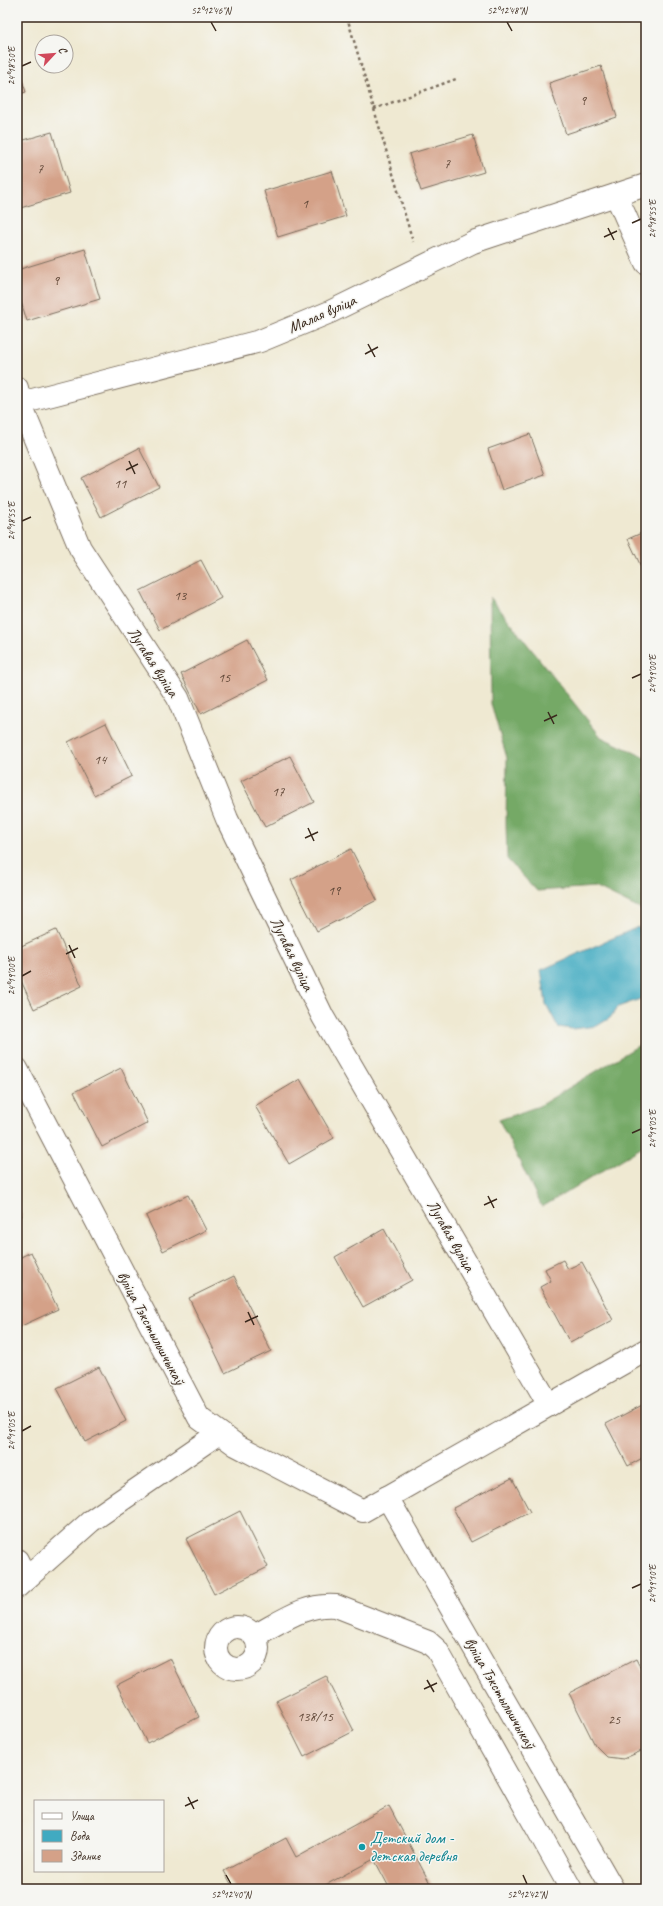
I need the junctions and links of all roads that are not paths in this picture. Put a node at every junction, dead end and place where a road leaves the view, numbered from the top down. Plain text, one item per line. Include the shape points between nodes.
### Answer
1 (646, 185) edge
2 (616, 195) junction
3 (646, 263) edge
4 (18, 399) edge
5 (17, 1070) edge
6 (646, 1350) edge
7 (549, 1405) junction
8 (219, 1433) junction
9 (387, 1497) junction
10 (20, 1575) edge
11 (254, 1636) dead end
12 (571, 1889) edge
13 (613, 1889) edge

1 - 2 street, Малая вуліца
2 - 3 street
2 - 4 street, Малая вуліца via 472,242 330,312 260,341
4 - 7 street, Лугавая вуліца via 80,548 178,698 227,819 323,1017
5 - 8 street, вуліца Тэкстыльшчыкаў via 199,1418
6 - 7 street
7 - 9 street
8 - 9 street, вуліца Тэкстыльшчыкаў via 236,1445 363,1511
8 - 10 street via 91,1521
9 - 13 street, вуліца Тэкстыльшчыкаў
11 - 12 street via 307,1608 322,1605 336,1606 428,1642 437,1650

